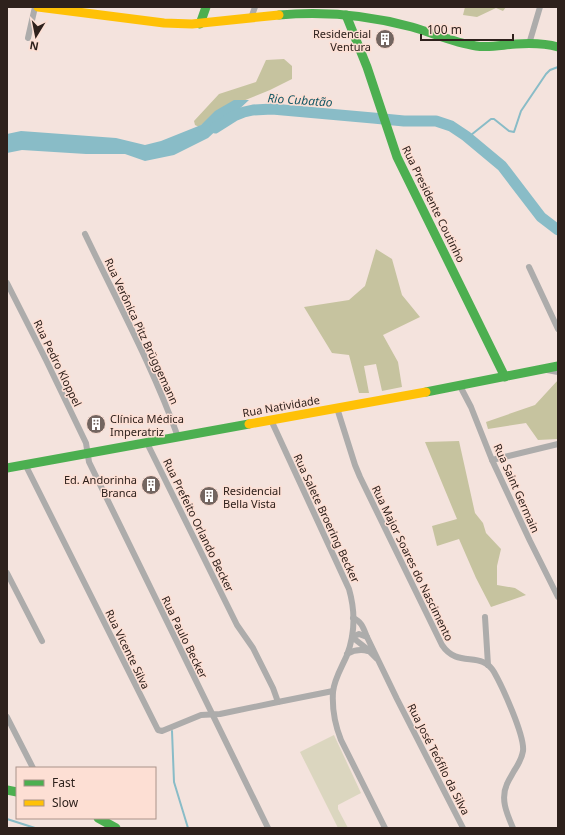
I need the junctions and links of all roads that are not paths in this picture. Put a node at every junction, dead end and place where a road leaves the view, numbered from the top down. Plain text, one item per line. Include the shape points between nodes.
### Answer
1 (37, 7) edge
2 (206, 7) edge
3 (255, 7) edge
4 (540, 7) edge
5 (58, 8) edge
6 (346, 15) junction
7 (252, 18) junction
8 (200, 24) junction
9 (28, 38) dead end
10 (529, 44) junction
11 (558, 47) edge
12 (84, 234) dead end
13 (529, 267) dead end
14 (7, 283) edge
15 (558, 329) edge
16 (558, 366) edge
17 (542, 369) junction
18 (558, 372) edge
19 (505, 377) junction
20 (460, 386) junction
21 (337, 408) junction
22 (271, 420) junction
23 (178, 437) junction
24 (147, 443) junction
25 (558, 444) edge
26 (88, 453) junction
27 (492, 460) junction
28 (25, 464) junction
29 (7, 468) edge
30 (7, 573) edge
31 (558, 598) edge
32 (485, 617) dead end
33 (354, 618) junction
34 (352, 637) junction
35 (367, 637) junction
36 (42, 641) dead end
37 (368, 650) junction
38 (347, 654) junction
39 (377, 659) junction
40 (488, 665) junction
41 (333, 691) junction
42 (278, 702) junction
43 (212, 715) junction
44 (7, 717) edge
45 (32, 767) edge
46 (100, 819) edge
47 (116, 828) edge
48 (268, 828) edge
49 (385, 828) edge
50 (463, 828) edge
51 (513, 828) edge

1 - 5 main road
1 - 9 street
2 - 8 main road
3 - 7 street
4 - 10 street
5 - 8 main road via 164,23
6 - 7 main road via 308,13
6 - 10 main road via 393,22 476,46
6 - 19 main road, Rua Presidente Coutinho via 401,166
7 - 8 main road
10 - 11 main road
12 - 23 street, Rua Verônica Pitz Brüggemann via 136,338
13 - 15 street
14 - 26 street, Rua Pedro Kloppel via 86,443
16 - 17 main road, Rua Natividade
17 - 18 street
17 - 19 main road, Rua Natividade
19 - 20 main road, Rua Natividade
20 - 21 main road, Rua Natividade
20 - 27 street, Rua Saint Germain
21 - 22 main road, Rua Natividade
21 - 40 street, Rua Major Soares do Nascimento via 360,477 442,645 455,657 479,660
22 - 23 main road, Rua Natividade
22 - 33 street, Rua Salete Broering Becker via 345,579 352,598
23 - 24 main road, Rua Natividade
24 - 26 main road, Rua Natividade
24 - 42 street, Rua Prefeito Orlando Becker
25 - 27 street
26 - 28 main road, Rua Natividade
26 - 43 street, Rua Paulo Becker via 89,462
27 - 31 street, Rua Saint Germain
28 - 29 main road, Rua Natividade
28 - 43 street, Rua Vicente Silva via 158,730 162,731 202,715
30 - 36 street
32 - 40 street
33 - 34 street, Rua Salete Broering Becker
33 - 35 street, Rua José Teófilo da Silva via 360,623
34 - 35 street via 359,634
34 - 37 street
34 - 38 street, Rua Salete Broering Becker
35 - 39 street, Rua José Teófilo da Silva
37 - 38 street
37 - 39 street
38 - 41 street, Rua Salete Broering Becker
39 - 50 street, Rua José Teófilo da Silva
40 - 51 street via 494,672 516,720 523,742 522,756 504,794 506,810
41 - 42 street, Rua Vicente Silva
41 - 49 street, Rua Salete Broering Becker via 337,730
42 - 43 street, Rua Vicente Silva
43 - 48 street, Rua Paulo Becker
44 - 45 street
46 - 47 main road

